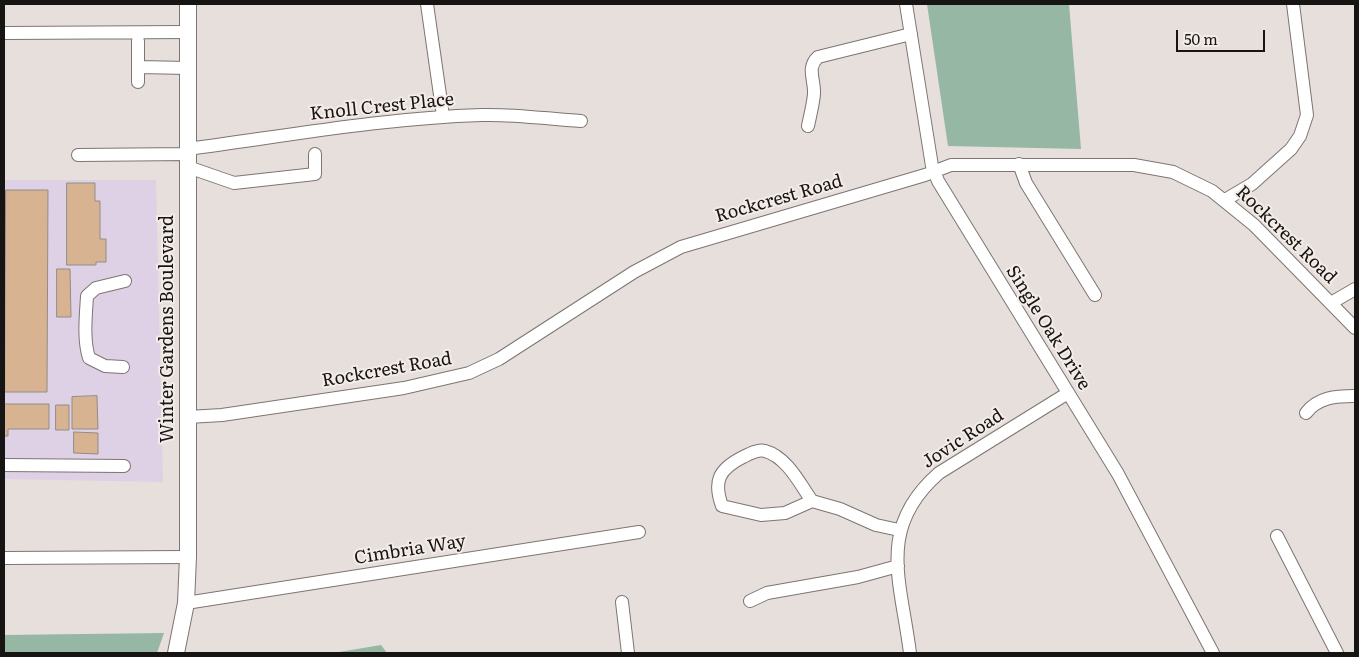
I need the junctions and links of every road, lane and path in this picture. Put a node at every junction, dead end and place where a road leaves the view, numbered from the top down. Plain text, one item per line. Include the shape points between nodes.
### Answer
1 (188, 4) edge
2 (427, 4) edge
3 (906, 4) edge
4 (1293, 4) edge
5 (188, 32) junction
6 (4, 34) edge
7 (911, 34) junction
8 (138, 41) dead end
9 (138, 67) junction
10 (188, 68) junction
11 (138, 82) dead end
12 (443, 116) junction
13 (580, 121) dead end
14 (808, 126) dead end
15 (315, 154) dead end
16 (78, 155) dead end
17 (188, 157) junction
18 (1019, 164) junction
19 (934, 171) junction
20 (1225, 200) junction
21 (125, 281) dead end
22 (1355, 289) edge
23 (1095, 295) dead end
24 (1330, 303) junction
25 (1355, 328) edge
26 (123, 367) dead end
27 (1068, 394) junction
28 (1355, 396) edge
29 (1306, 413) dead end
30 (188, 417) junction
31 (4, 465) edge
32 (124, 466) dead end
33 (812, 501) junction
34 (899, 530) junction
35 (639, 532) dead end
36 (1277, 536) dead end
37 (188, 557) junction
38 (4, 558) edge
39 (898, 566) junction
40 (750, 601) dead end
41 (186, 602) junction
42 (622, 602) dead end
43 (176, 653) edge
44 (628, 653) edge
45 (910, 653) edge
46 (1213, 653) edge
47 (1337, 653) edge

1 - 5 main road, Winter Gardens Boulevard
2 - 12 street
3 - 7 street, Single Oak Drive
4 - 20 street via 1306,115 1300,136 1291,149 1252,184
5 - 6 street
5 - 10 main road, Winter Gardens Boulevard
7 - 14 street via 818,56 810,69 814,93
7 - 19 street, Single Oak Drive
8 - 9 street
9 - 10 street
9 - 11 street
10 - 17 main road, Winter Gardens Boulevard
12 - 13 street, Knoll Crest Place via 485,115
12 - 17 street, Knoll Crest Place via 386,121
15 - 17 street via 316,174 234,183
16 - 17 street
17 - 30 main road, Winter Gardens Boulevard
18 - 19 street, Rockcrest Road via 951,166
18 - 20 street, Rockcrest Road via 1159,168 1194,182
18 - 23 street via 1026,183
19 - 27 street, Single Oak Drive via 966,230
19 - 30 street, Rockcrest Road via 681,247 634,272 499,359 469,372 404,388 222,415
20 - 24 street, Rockcrest Road
21 - 26 street via 96,288 87,296 86,310 86,349 90,358 105,366
22 - 24 street
24 - 25 street, Rockcrest Road
27 - 34 street, Jovic Road via 939,473 924,486
27 - 46 street, Single Oak Drive via 1132,498
28 - 29 street via 1332,396 1312,404
30 - 37 main road, Winter Gardens Boulevard
31 - 32 street
33 - 33 street via 785,513 761,515 722,506 718,484 722,470 750,453 764,450 788,467
33 - 34 street via 876,525
34 - 39 street, Jovic Road
35 - 41 street, Cimbria Way
36 - 47 street
37 - 38 street
37 - 41 main road, Winter Gardens Boulevard
39 - 40 street via 858,577 767,593
39 - 45 street, Jovic Road
41 - 43 main road, Winter Gardens Boulevard
42 - 44 street

